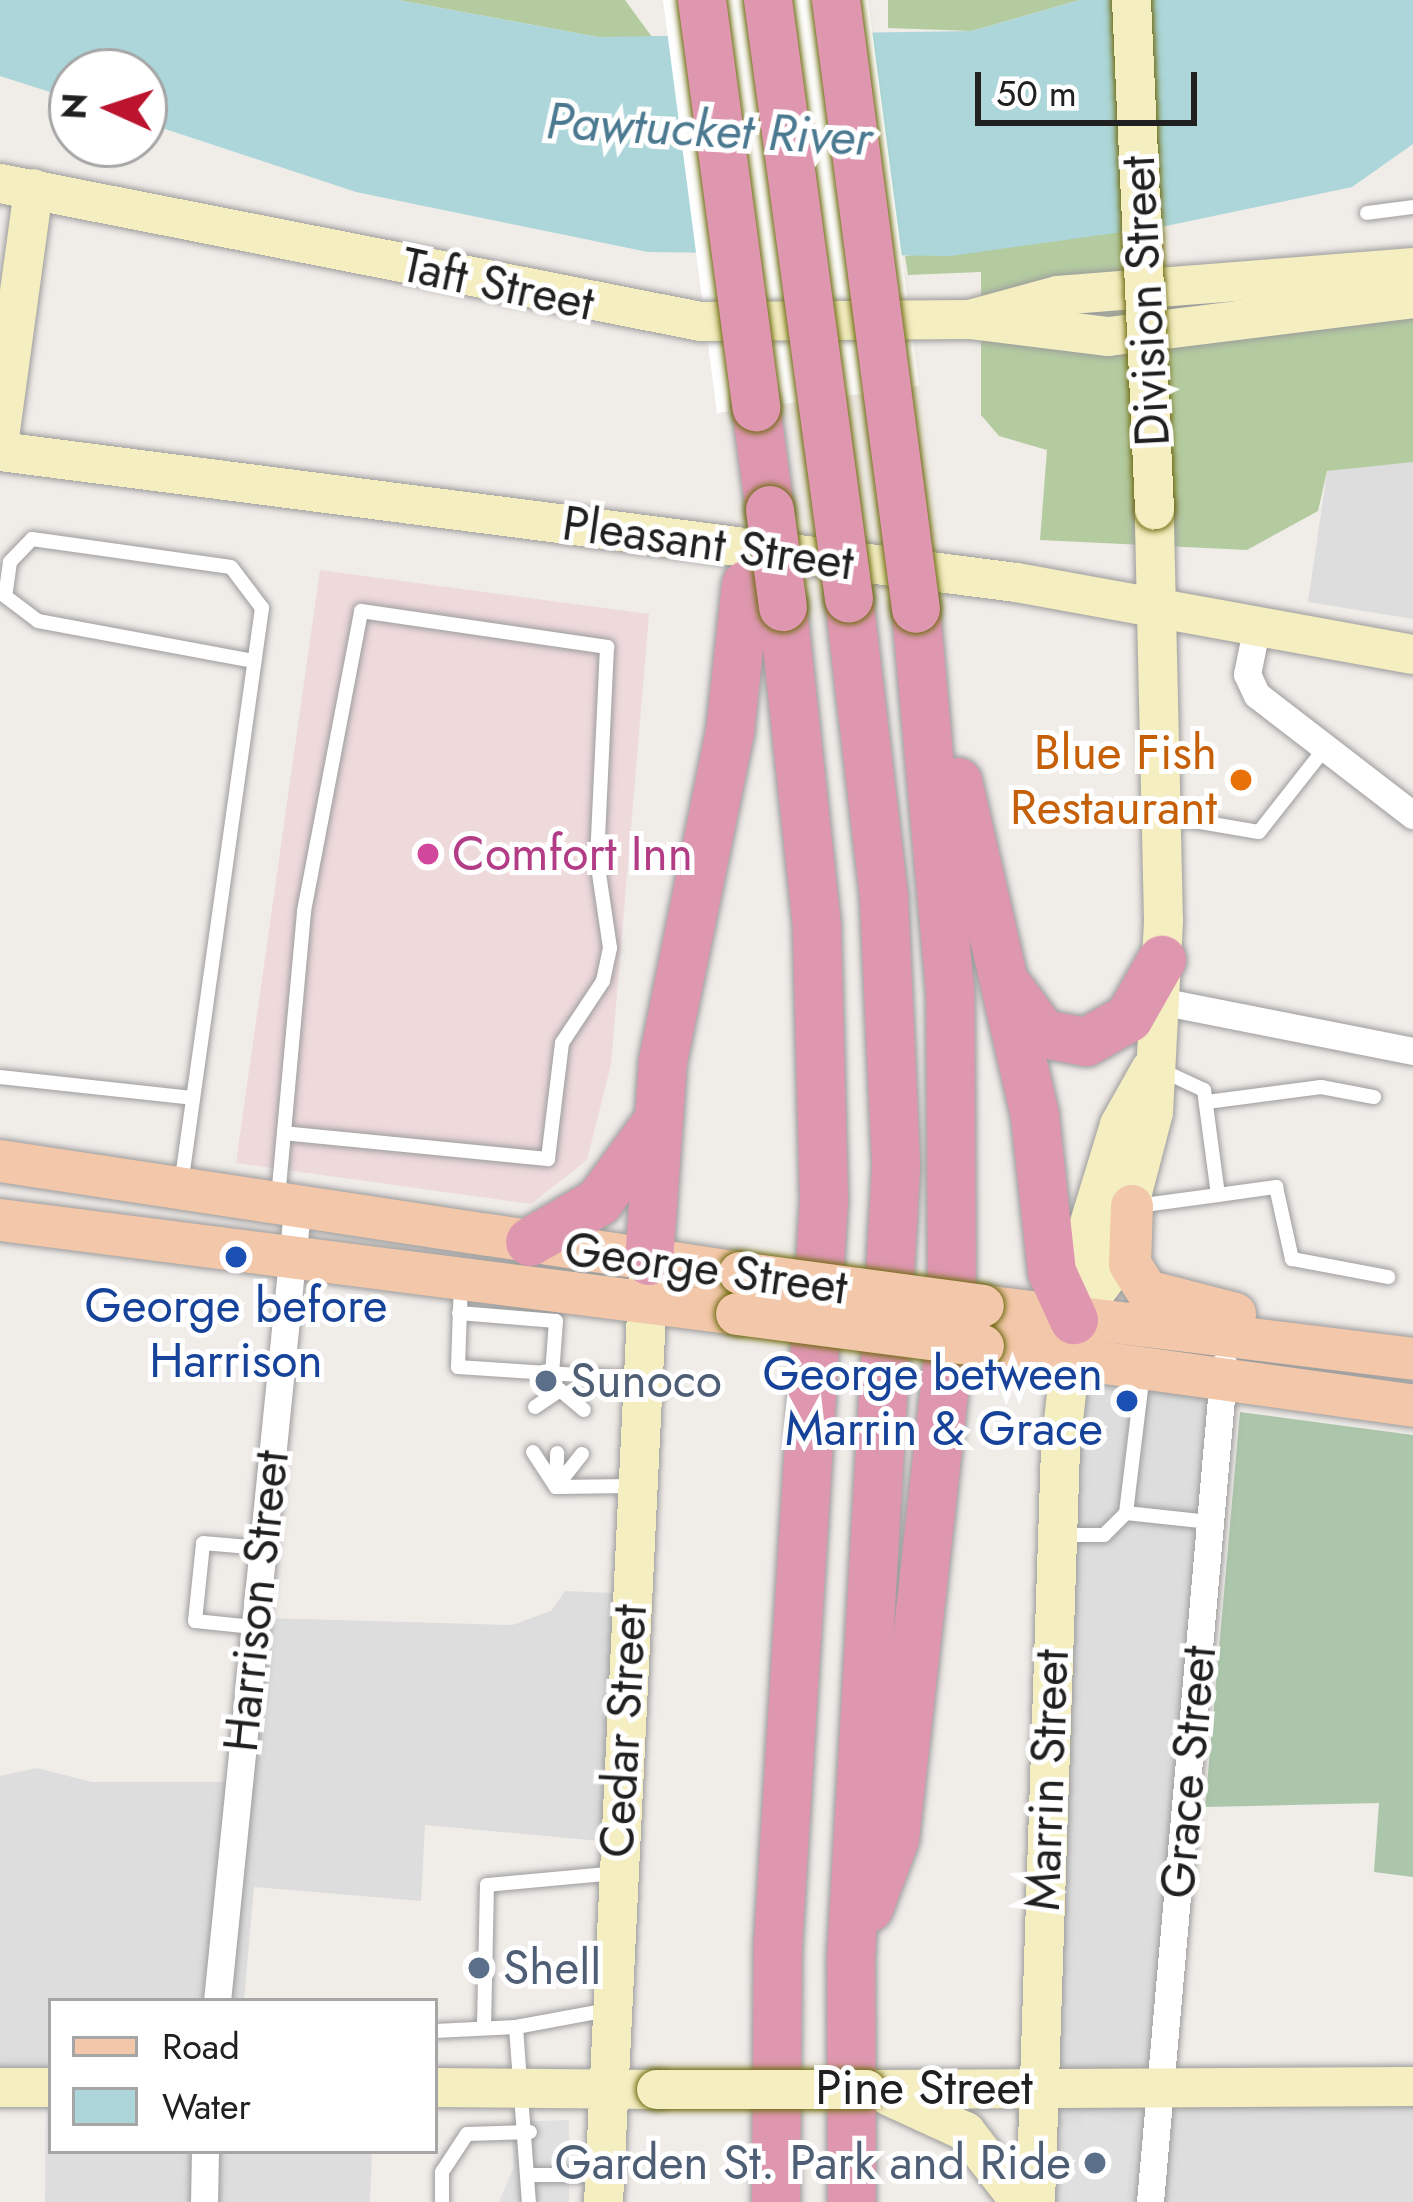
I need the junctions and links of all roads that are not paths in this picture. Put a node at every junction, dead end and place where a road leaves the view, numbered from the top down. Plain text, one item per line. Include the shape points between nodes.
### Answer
1 (702, 0) edge
2 (769, 0) edge
3 (836, 0) edge
4 (1131, 0) edge
5 (17, 185) edge
6 (1413, 207) edge
7 (1367, 213) dead end
8 (1413, 267) edge
9 (1106, 290) junction
10 (1413, 298) edge
11 (969, 319) junction
12 (1108, 336) junction
13 (0, 430) edge
14 (0, 451) edge
15 (765, 596) junction
16 (1153, 602) junction
17 (916, 609) junction
18 (1257, 625) junction
19 (1413, 654) edge
20 (254, 661) junction
21 (1325, 748) junction
22 (1160, 815) junction
23 (1413, 815) edge
24 (1004, 974) junction
25 (1161, 980) junction
26 (1413, 1051) edge
27 (1150, 1069) junction
28 (0, 1077) edge
29 (1374, 1096) dead end
30 (192, 1098) junction
31 (1207, 1102) junction
32 (656, 1124) junction
33 (284, 1133) junction
34 (0, 1161) edge
35 (181, 1185) junction
36 (1218, 1195) junction
37 (288, 1200) junction
38 (1132, 1206) junction
39 (0, 1220) edge
40 (530, 1242) junction
41 (290, 1259) junction
42 (1388, 1276) dead end
43 (647, 1282) junction
44 (460, 1297) junction
45 (1072, 1339) junction
46 (1413, 1345) edge
47 (1413, 1359) edge
48 (1225, 1362) junction
49 (1144, 1369) junction
50 (558, 1379) junction
51 (642, 1379) junction
52 (1413, 1406) edge
53 (535, 1407) dead end
54 (560, 1408) dead end
55 (584, 1410) dead end
56 (532, 1452) dead end
57 (557, 1453) dead end
58 (582, 1454) dead end
59 (636, 1486) junction
60 (556, 1487) junction
61 (1126, 1513) junction
62 (1210, 1522) junction
63 (1054, 1535) junction
64 (261, 1548) junction
65 (253, 1627) junction
66 (616, 1873) junction
67 (851, 1957) junction
68 (217, 1998) edge
69 (608, 2010) junction
70 (484, 2027) junction
71 (516, 2027) junction
72 (438, 2030) edge
73 (1413, 2086) edge
74 (0, 2087) edge
75 (48, 2087) edge
76 (438, 2087) edge
77 (526, 2087) junction
78 (1038, 2087) junction
79 (1160, 2087) junction
80 (604, 2088) junction
81 (866, 2089) junction
82 (530, 2132) junction
83 (205, 2154) edge
84 (530, 2175) junction
85 (603, 2188) edge
86 (205, 2202) edge
87 (442, 2202) edge
88 (529, 2202) edge
89 (776, 2202) edge
90 (853, 2202) edge
91 (1020, 2202) edge
92 (1035, 2202) edge
93 (1150, 2202) edge

1 - 15 highway, bridge via 756,407
2 - 67 highway, bridge via 883,881 896,1150
3 - 17 highway, bridge
4 - 16 main road, Division Street, bridge
5 - 11 main road, Taft Street via 658,316
5 - 13 main road
6 - 7 lane
8 - 9 main road, Taft Street
9 - 11 main road, Taft Street
9 - 12 main road
10 - 12 main road, Taft Street
11 - 12 main road, Taft Street
14 - 16 main road, Pleasant Street
15 - 32 highway
15 - 89 highway via 816,910 824,1201 778,1944
16 - 18 main road, Pleasant Street
16 - 22 main road
17 - 24 highway
17 - 67 highway via 950,991 952,1320 895,1839
18 - 19 main road, Pleasant Street
18 - 21 street via 1251,687
20 - 20 lane via 262,608 231,567 32,539 10,562 5,596 38,620
20 - 30 lane
21 - 22 lane via 1259,832
21 - 23 street
22 - 25 main road
24 - 25 highway via 1032,1026 1086,1042 1129,1018
24 - 45 highway via 1041,1150 1052,1272
25 - 26 street
25 - 27 main road
27 - 31 lane via 1196,1082
27 - 38 main road via 1150,1135
27 - 45 main road via 1111,1147
28 - 30 lane
29 - 31 lane via 1321,1087
30 - 35 lane
31 - 36 lane
32 - 40 highway via 599,1202
32 - 43 highway
33 - 33 lane via 304,911 361,611 608,647 597,860 610,948 603,981 562,1043 548,1160
33 - 37 lane
34 - 35 main road, George Street
35 - 37 main road, George Street
36 - 38 lane
36 - 42 lane via 1276,1187 1292,1259
37 - 40 main road, George Street
37 - 41 street, Harrison Street
38 - 45 main road via 1112,1269
38 - 46 main road via 1130,1264 1160,1299
39 - 41 main road, George Street
40 - 43 main road, George Street
41 - 44 main road, George Street
41 - 64 street, Harrison Street
43 - 44 main road, George Street
43 - 45 main road, George Street, bridge
43 - 51 main road, Cedar Street
44 - 50 lane via 556,1321
44 - 50 lane via 458,1367
45 - 48 main road, George Street
45 - 49 main road, George Street
45 - 63 main road, Marrin Street
47 - 48 main road, George Street
48 - 49 main road, George Street
48 - 52 main road, George Street
48 - 62 street, Grace Street
49 - 61 lane
50 - 51 lane
50 - 53 lane
50 - 54 lane
50 - 55 lane
51 - 59 main road, Cedar Street
56 - 60 lane
57 - 60 lane
58 - 60 lane
59 - 60 lane
59 - 66 main road, Cedar Street
61 - 62 lane
61 - 63 lane via 1104,1535
62 - 79 street, Grace Street
63 - 78 main road, Marrin Street
64 - 65 street, Harrison Street
64 - 65 lane via 203,1543 195,1621
65 - 68 street, Harrison Street
66 - 69 main road, Cedar Street
66 - 70 lane via 487,1885
67 - 90 highway
69 - 71 lane
69 - 80 main road, Cedar Street
70 - 71 lane
70 - 72 lane
71 - 77 lane
73 - 79 main road, Pine Street
74 - 75 main road
76 - 77 main road, Pine Street
77 - 80 main road, Pine Street
77 - 82 lane
78 - 79 main road, Pine Street
78 - 81 main road, Pine Street
78 - 92 main road, Marrin Street
79 - 93 street, Grace Street
80 - 81 main road, Pine Street, bridge
80 - 85 main road, Cedar Street
81 - 91 main road via 965,2131
82 - 84 lane
82 - 87 lane via 467,2134 442,2172
83 - 86 street
84 - 85 lane
84 - 88 lane

